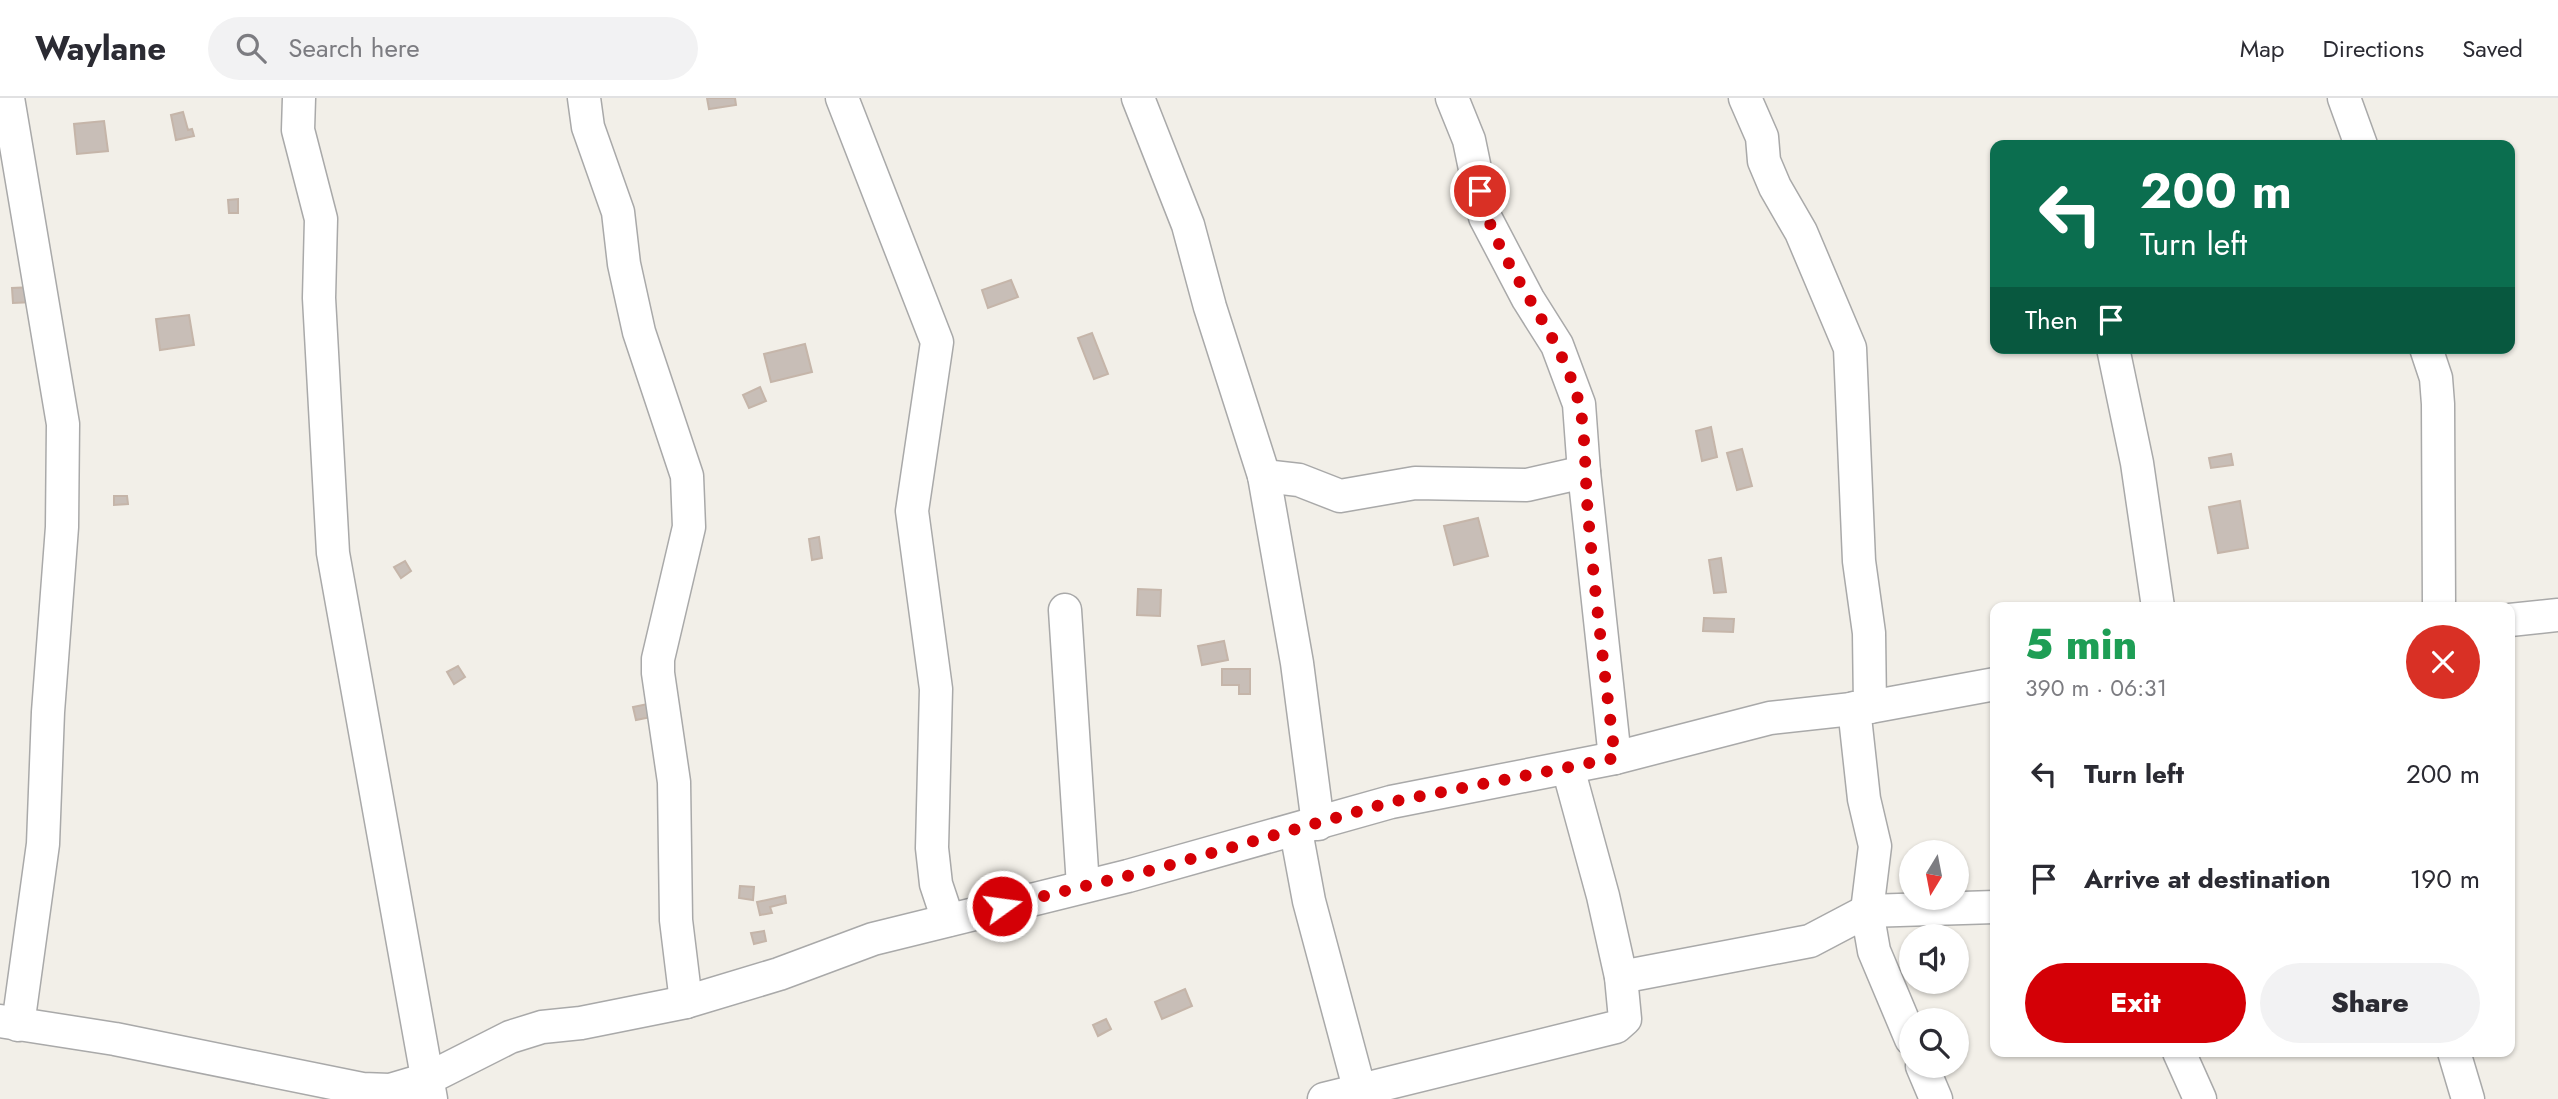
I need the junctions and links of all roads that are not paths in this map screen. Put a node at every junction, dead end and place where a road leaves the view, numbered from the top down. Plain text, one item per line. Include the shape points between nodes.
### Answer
1 (8, 98) edge
2 (299, 98) edge
3 (584, 98) edge
4 (842, 98) edge
5 (1138, 98) edge
6 (1452, 98) edge
7 (1745, 98) edge
8 (2344, 98) edge
9 (2359, 140) edge
10 (2114, 354) edge
11 (2428, 354) edge
12 (1584, 472) junction
13 (1264, 476) junction
14 (2157, 602) edge
15 (2439, 602) edge
16 (1065, 610) dead end
17 (2558, 615) edge
18 (2515, 619) edge
19 (1990, 685) edge
20 (1862, 708) junction
21 (1615, 758) junction
22 (1569, 768) junction
23 (1307, 827) junction
24 (1083, 886) junction
25 (1990, 907) edge
26 (1867, 911) junction
27 (948, 920) junction
28 (1621, 977) junction
29 (686, 1002) junction
30 (1899, 1010) edge
31 (9, 1023) edge
32 (2181, 1057) edge
33 (2455, 1057) edge
34 (1927, 1078) edge
35 (429, 1089) edge
36 (1362, 1095) edge
37 (1324, 1099) edge
38 (1936, 1099) edge
39 (2200, 1099) edge
40 (2468, 1099) edge

1 - 31 street via 63,424 62,527 43,844
2 - 35 street via 298,130 321,219 318,298 333,553
3 - 29 street via 588,127 618,212 639,332 687,476 689,527 658,659 674,782 676,920
4 - 27 street via 937,342 912,511 936,689 932,848 936,884
5 - 13 street via 1188,225
6 - 12 street via 1469,140 1485,217 1557,345 1579,404
7 - 20 street via 1762,137 1764,160 1775,187 1801,232 1850,348 1859,561 1869,633
8 - 9 street
10 - 14 street via 2137,463
11 - 15 street via 2438,404
12 - 13 street via 1527,485 1415,483 1340,496 1299,480
12 - 21 street
13 - 23 street via 1297,663
16 - 24 street
17 - 18 street
19 - 20 street
20 - 21 street via 1770,718
20 - 26 street via 1864,799 1875,846
21 - 22 street
22 - 23 street via 1448,789
22 - 28 street
23 - 24 street
23 - 36 street via 1309,901
24 - 27 street
25 - 26 street
26 - 28 street via 1810,941
26 - 30 street via 1874,951
27 - 29 street via 873,939
28 - 36 street via 1625,1018 1616,1027
29 - 35 street via 542,1027 510,1037
31 - 35 street via 115,1039 362,1089
32 - 39 street
33 - 40 street
34 - 38 street
36 - 37 street

